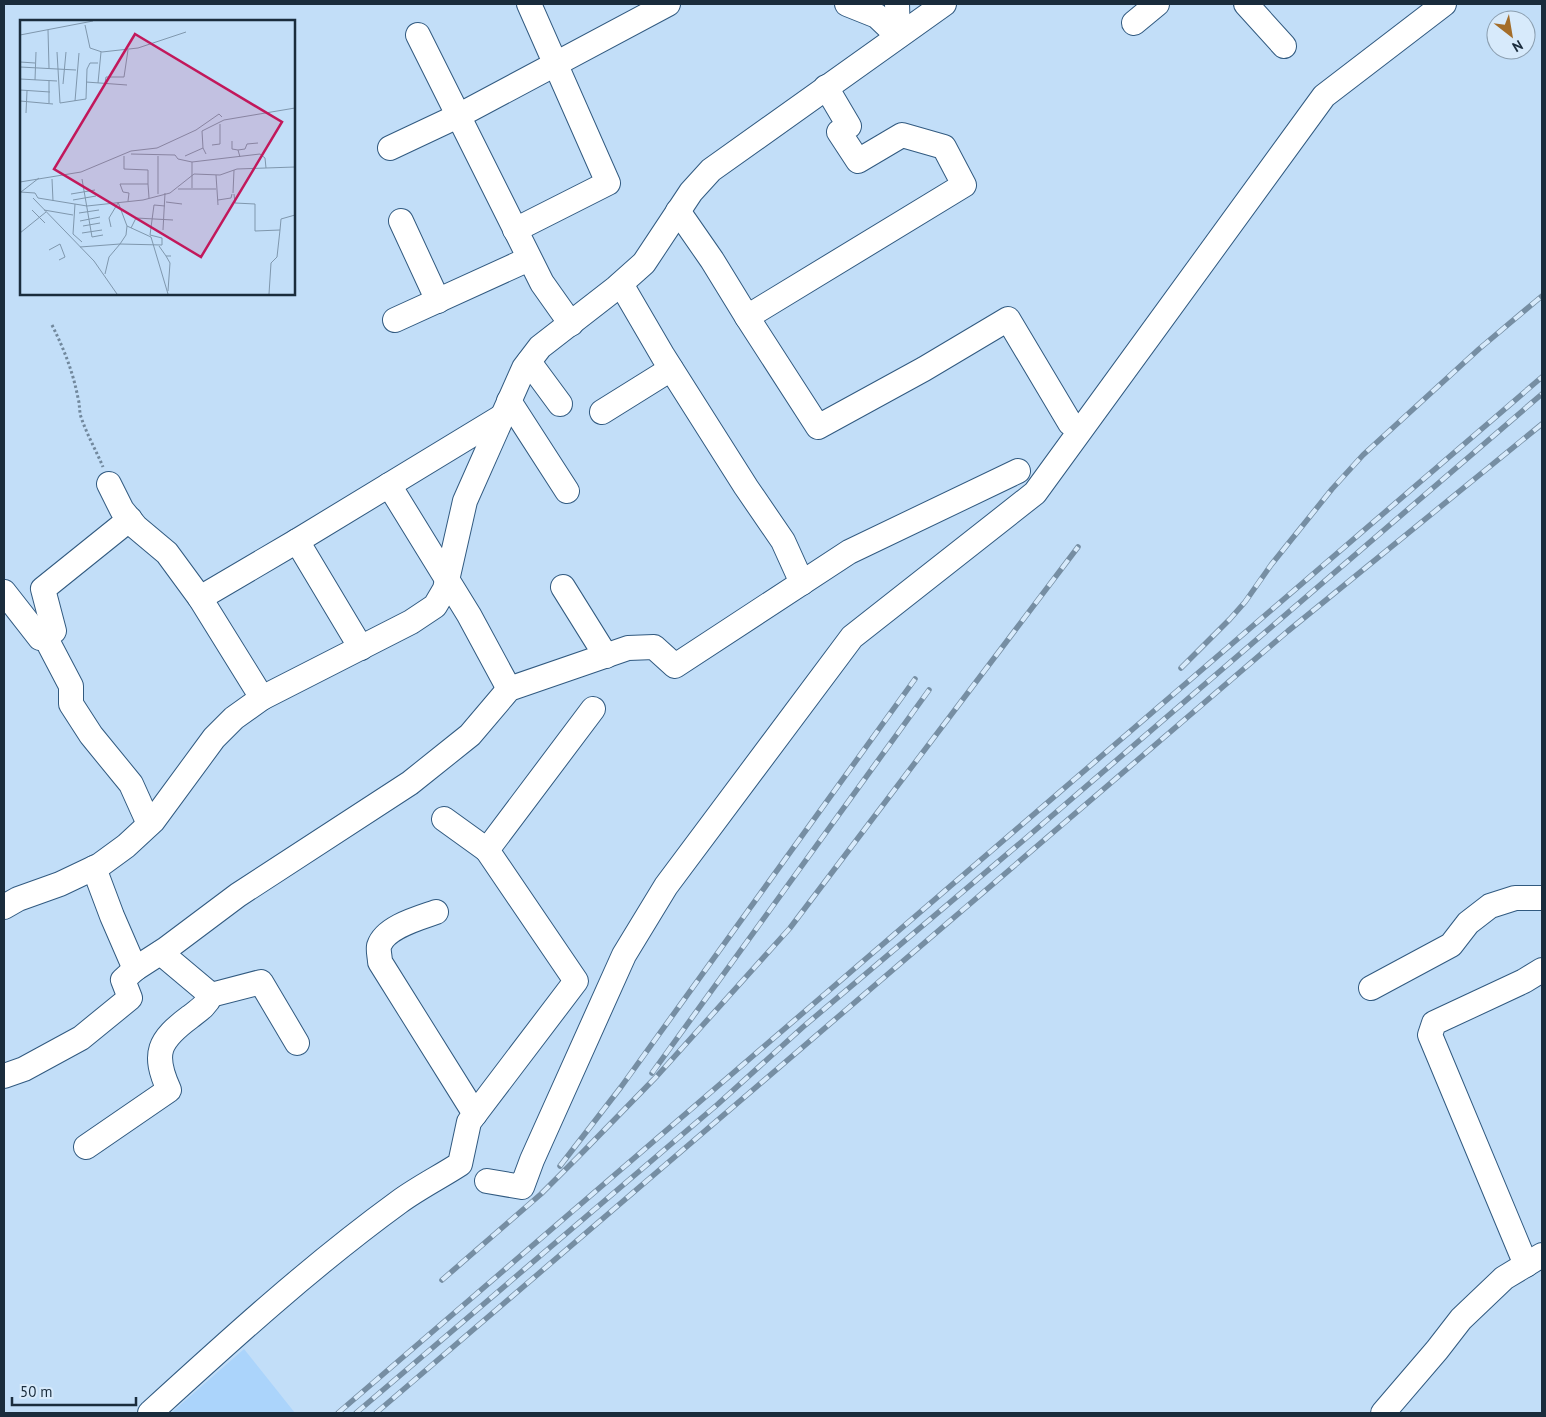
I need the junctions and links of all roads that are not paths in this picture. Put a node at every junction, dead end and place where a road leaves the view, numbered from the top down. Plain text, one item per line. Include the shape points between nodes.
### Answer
1 (529, 4) edge
2 (668, 4) edge
3 (848, 4) edge
4 (897, 4) edge
5 (944, 4) edge
6 (1157, 4) edge
7 (1246, 4) edge
8 (1444, 4) edge
9 (1134, 23) dead end
10 (418, 35) dead end
11 (898, 36) junction
12 (1284, 46) dead end
13 (555, 63) junction
14 (826, 88) junction
15 (458, 116) junction
16 (390, 148) dead end
17 (678, 211) junction
18 (401, 221) dead end
19 (514, 230) junction
20 (530, 259) junction
21 (621, 284) junction
22 (438, 301) junction
23 (747, 317) junction
24 (395, 320) dead end
25 (571, 324) junction
26 (529, 362) junction
27 (671, 369) junction
28 (560, 404) dead end
29 (505, 409) junction
30 (602, 412) dead end
31 (1070, 423) dead end
32 (1018, 471) dead end
33 (109, 484) road end
34 (389, 486) junction
35 (567, 491) dead end
36 (130, 519) junction
37 (297, 541) junction
38 (447, 581) junction
39 (802, 583) junction
40 (563, 587) dead end
41 (4, 592) edge
42 (200, 598) junction
43 (48, 638) junction
44 (361, 648) junction
45 (606, 656) junction
46 (510, 689) junction
47 (262, 698) junction
48 (593, 709) dead end
49 (444, 819) dead end
50 (149, 824) junction
51 (486, 850) junction
52 (94, 868) junction
53 (1542, 898) edge
54 (4, 907) edge
55 (436, 912) dead end
56 (161, 952) junction
57 (135, 968) junction
58 (1542, 970) edge
59 (1371, 988) dead end
60 (211, 994) junction
61 (297, 1043) dead end
62 (4, 1076) edge
63 (475, 1114) junction
64 (86, 1147) dead end
65 (487, 1181) dead end
66 (1534, 1260) edge
67 (150, 1413) edge
68 (1383, 1413) edge

1 - 13 street
2 - 13 street
3 - 11 street via 877,16
4 - 11 street
5 - 11 street
6 - 9 street
7 - 12 street
8 - 65 street via 1324,96 1035,494 852,637 666,886 624,955 522,1187
10 - 15 street
11 - 14 street
13 - 15 street
13 - 19 street via 608,183
14 - 17 street via 711,170
14 - 23 street via 848,126 839,132 858,161 902,135 944,147 964,185
15 - 16 street
15 - 19 street
17 - 21 street via 644,263
17 - 23 street
18 - 22 street
19 - 20 street
20 - 22 street
20 - 25 street via 542,283
21 - 25 street
21 - 27 street
22 - 24 street
23 - 31 street via 818,427 1008,319
25 - 26 street via 540,347
26 - 28 street
26 - 29 street
27 - 30 street
27 - 39 street via 783,541
29 - 34 street
29 - 35 street
29 - 38 street via 465,501
32 - 39 street via 849,552
33 - 36 street
34 - 37 street
34 - 38 street
36 - 42 street via 166,553
36 - 43 street via 43,589
37 - 42 street
37 - 44 street
38 - 44 street via 446,589 435,606
38 - 46 street
39 - 45 street via 675,666 654,647 628,648
40 - 45 street
41 - 43 street
42 - 47 street
43 - 50 street via 71,686 71,704 91,735 131,784
44 - 47 street
45 - 46 street
46 - 56 street via 470,735 410,783 238,895
47 - 50 street via 234,718 214,738
48 - 51 street
49 - 51 street
50 - 52 street via 126,846
51 - 63 street via 576,980
52 - 54 street
52 - 57 street
53 - 59 street via 1515,898 1490,906 1468,923 1451,945
55 - 63 street via 404,924 384,936 378,948 380,962
56 - 57 street
56 - 60 street
57 - 62 street via 123,980 130,998 80,1038 24,1069
58 - 66 street via 1434,1023 1430,1035
60 - 61 street via 261,982
60 - 64 street via 207,1004 166,1037 159,1056 161,1072 169,1090
63 - 67 street via 469,1122 460,1164 400,1202 330,1257 248,1324
66 - 68 street via 1504,1278 1461,1319

